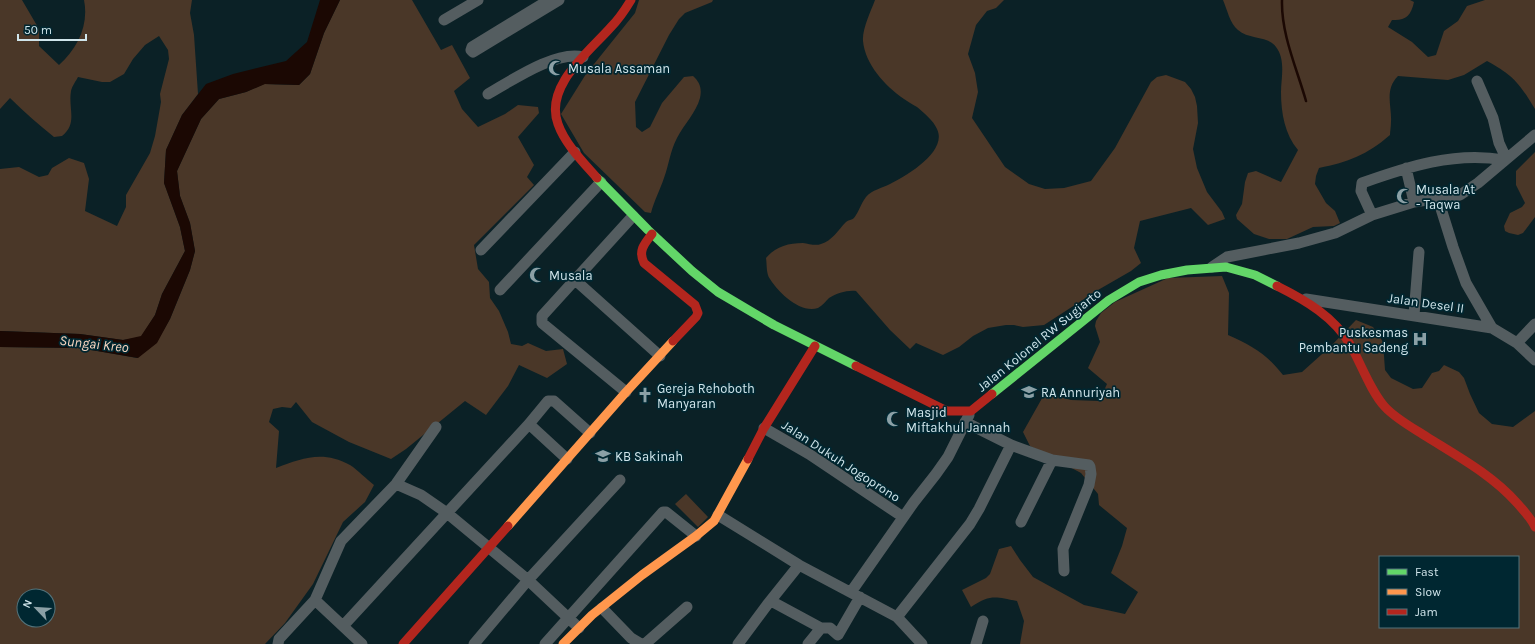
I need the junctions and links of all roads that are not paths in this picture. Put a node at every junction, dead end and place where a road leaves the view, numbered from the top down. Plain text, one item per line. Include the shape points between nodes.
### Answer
1 (478, 0) edge
2 (549, 0) edge
3 (559, 0) edge
4 (630, 0) edge
5 (444, 20) dead end
6 (583, 57) junction
7 (1477, 81) dead end
8 (488, 94) dead end
9 (1535, 134) edge
10 (575, 152) junction
11 (1505, 159) junction
12 (1406, 168) junction
13 (601, 182) junction
14 (1438, 199) junction
15 (1414, 202) junction
16 (1372, 215) junction
17 (633, 216) junction
18 (652, 234) junction
19 (481, 250) dead end
20 (1419, 252) dead end
21 (1212, 267) junction
22 (574, 279) junction
23 (500, 290) dead end
24 (1303, 299) junction
25 (1414, 315) junction
26 (1535, 324) edge
27 (1492, 328) junction
28 (1517, 343) junction
29 (815, 346) junction
30 (660, 356) junction
31 (1535, 360) edge
32 (626, 392) junction
33 (971, 411) junction
34 (965, 422) junction
35 (529, 424) junction
36 (436, 427) dead end
37 (764, 428) junction
38 (590, 433) junction
39 (1011, 445) junction
40 (567, 459) junction
41 (1052, 460) junction
42 (620, 480) dead end
43 (396, 484) junction
44 (447, 513) junction
45 (718, 515) junction
46 (903, 517) junction
47 (1021, 522) dead end
48 (1535, 527) edge
49 (696, 536) junction
50 (489, 546) junction
51 (799, 565) junction
52 (1064, 571) dead end
53 (528, 580) junction
54 (855, 594) junction
55 (315, 600) junction
56 (770, 601) junction
57 (687, 607) dead end
58 (602, 608) junction
59 (896, 617) junction
60 (568, 618) junction
61 (983, 621) dead end
62 (343, 626) junction
63 (579, 628) junction
64 (821, 628) junction
65 (278, 644) edge
66 (362, 644) edge
67 (403, 644) edge
68 (474, 644) edge
69 (545, 644) edge
70 (563, 644) edge
71 (641, 644) edge
72 (645, 644) edge
73 (738, 644) edge
74 (808, 644) edge
75 (922, 644) edge
76 (976, 644) edge

1 - 5 street
2 - 3 street via 471,50 474,52
4 - 6 main road via 614,25
6 - 8 street via 576,55 547,62
6 - 10 main road via 565,80 555,105 560,127
7 - 11 street via 1491,114
9 - 11 street
10 - 13 main road
10 - 19 street
11 - 12 street via 1456,159 1428,162
11 - 14 street via 1460,195
12 - 15 street
12 - 16 street via 1362,184 1361,191
13 - 17 main road
13 - 23 street
14 - 15 street
14 - 27 street via 1466,283
15 - 16 street
16 - 21 street via 1334,233 1299,243 1227,257
17 - 18 main road
17 - 22 street
18 - 29 main road via 718,292
18 - 30 main road via 642,246 640,257 695,305 698,313
20 - 25 street
21 - 24 main road, Jalan Kolonel RW Sugiarto via 1226,267 1255,275
21 - 33 main road, Jalan Kolonel RW Sugiarto via 1161,275 1139,282 1088,317
22 - 30 street
22 - 32 street via 542,316 542,323
24 - 25 street, Jalan Desel II
24 - 48 main road, Jalan Kolonel RW Sugiarto via 1336,326 1350,344 1372,388 1385,407 1405,423 1482,472 1507,492 1532,520
25 - 27 street, Jalan Desel II
26 - 28 street
27 - 28 street, Jalan Desel II
28 - 31 street, Jalan Desel II
29 - 33 main road via 947,411
29 - 37 main road, Jalan Dukuh Jogoprono
30 - 32 main road
32 - 38 main road
33 - 34 street, Jalan Dukuh Jogoprono
34 - 39 street
34 - 46 street, Jalan Dukuh Jogoprono via 948,456
35 - 38 street via 548,400 551,400
35 - 40 street
35 - 44 street
36 - 43 street
37 - 45 main road, Jalan Dukuh Jogoprono
37 - 46 street, Jalan Dukuh Jogoprono via 809,454
38 - 40 main road
39 - 41 street
39 - 59 street via 970,524
40 - 50 main road
41 - 47 street
41 - 52 street via 1089,465 1091,470 1089,485 1063,549
42 - 53 street
43 - 44 street via 421,494
43 - 55 street via 341,541
44 - 50 street
44 - 62 street
45 - 49 main road, Jalan Dukuh Jogoprono
45 - 51 street
46 - 54 street, Jalan Dukuh Jogoprono
49 - 58 main road, Jalan Dukuh Jogoprono
49 - 60 street via 663,512
50 - 53 street
50 - 67 main road
51 - 54 street
51 - 56 street
53 - 60 street
53 - 68 street
54 - 59 street
54 - 64 street, Jalan Dukuh Jogoprono via 838,635 830,628
55 - 62 street
55 - 65 street via 279,639
56 - 64 street
56 - 73 street
57 - 72 street
58 - 63 main road, Jalan Dukuh Jogoprono
58 - 71 street via 631,638
59 - 75 street
60 - 63 street
60 - 69 street
61 - 76 street
62 - 66 street
63 - 70 main road, Jalan Dukuh Jogoprono
64 - 74 street

